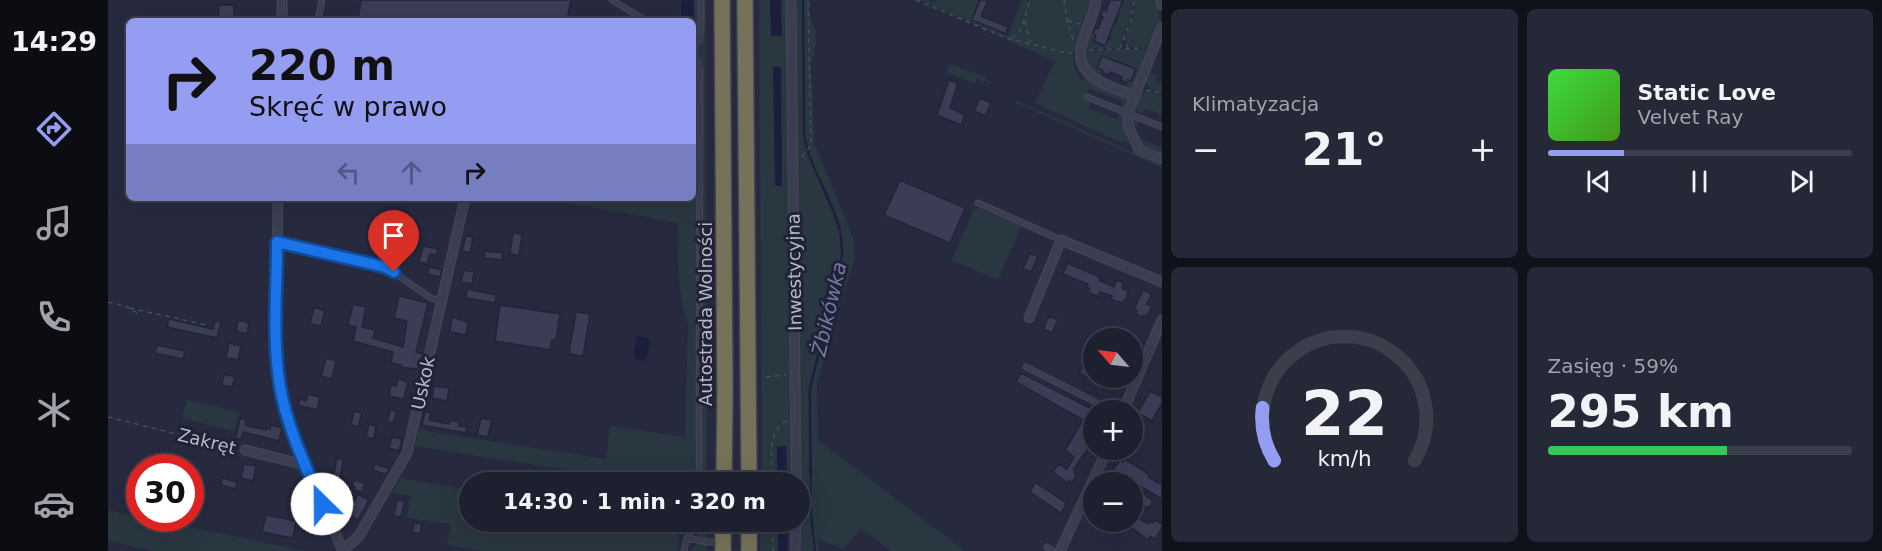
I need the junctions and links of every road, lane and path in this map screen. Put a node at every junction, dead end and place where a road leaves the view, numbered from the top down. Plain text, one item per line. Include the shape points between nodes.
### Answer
1 (282, 0) edge
2 (322, 0) edge
3 (612, 0) edge
4 (701, 0) edge
5 (722, 0) edge
6 (745, 0) edge
7 (790, 0) edge
8 (808, 0) edge
9 (916, 0) edge
10 (1030, 0) edge
11 (1064, 0) edge
12 (1096, 0) edge
13 (1134, 0) edge
14 (1161, 0) edge
15 (1162, 4) edge
16 (282, 18) edge
17 (319, 18) edge
18 (641, 18) edge
19 (1024, 20) junction
20 (1067, 20) junction
21 (1089, 27) junction
22 (1162, 27) edge
23 (1124, 38) junction
24 (1011, 39) junction
25 (696, 42) edge
26 (1030, 43) junction
27 (1129, 48) junction
28 (1120, 49) junction
29 (1154, 49) junction
30 (1080, 50) junction
31 (696, 61) edge
32 (1162, 94) edge
33 (1135, 96) junction
34 (1087, 97) dead end
35 (1128, 113) junction
36 (1162, 127) edge
37 (806, 153) dead end
38 (1162, 159) edge
39 (278, 201) edge
40 (464, 201) edge
41 (978, 203) dead end
42 (1061, 240) junction
43 (277, 242) junction
44 (1162, 282) edge
45 (441, 301) junction
46 (108, 302) edge
47 (130, 309) junction
48 (139, 314) dead end
49 (1029, 318) dead end
50 (1162, 320) edge
51 (206, 325) dead end
52 (1026, 367) dead end
53 (795, 374) junction
54 (766, 377) dead end
55 (1091, 400) edge
56 (1128, 400) edge
57 (108, 417) edge
58 (788, 421) dead end
59 (245, 450) joint
60 (305, 465) junction
61 (699, 472) edge
62 (724, 472) edge
63 (749, 472) edge
64 (772, 472) edge
65 (796, 472) edge
66 (1143, 500) edge
67 (1147, 502) dead end
68 (1083, 503) edge
69 (690, 532) edge
70 (749, 532) edge
71 (773, 532) edge
72 (795, 532) edge
73 (687, 538) junction
74 (723, 546) edge
75 (1047, 547) dead end
76 (343, 551) edge
77 (684, 551) edge
78 (749, 551) edge
79 (773, 551) edge
80 (795, 551) edge
81 (1053, 551) edge
82 (1060, 551) edge

1 - 16 street
2 - 17 lane
3 - 18 lane
4 - 25 lane via 701,31
5 - 62 highway, Autostrada Wolności
6 - 63 highway
7 - 53 street, Inwestycyjna
8 - 37 path via 811,146
9 - 24 path
10 - 19 path
11 - 20 path
12 - 21 street
13 - 23 path
14 - 15 street
19 - 24 path via 1019,34
19 - 26 path
20 - 21 path
20 - 30 path via 1076,49
21 - 30 street
22 - 29 street
23 - 27 path
23 - 28 path
24 - 26 path
26 - 30 path via 1067,53
27 - 28 path
27 - 29 path
28 - 30 path
29 - 33 street
30 - 33 street via 1081,62 1090,77
31 - 61 lane via 700,68
32 - 33 path via 1152,90
33 - 35 street
34 - 35 lane
35 - 36 lane
35 - 38 street via 1128,126 1139,150
39 - 43 street
40 - 45 street, Uskok
41 - 42 lane
42 - 44 street
42 - 49 street
43 - 45 lane via 385,267
43 - 60 street via 276,341 280,386
45 - 76 street, Uskok via 407,453 359,536
46 - 47 path
47 - 48 path
47 - 51 path
50 - 56 street
52 - 55 lane
53 - 54 path
53 - 65 street, Inwestycyjna
57 - 59 path, Zakręt
58 - 64 path via 780,424 774,434
59 - 60 street, Zakręt
60 - 76 street
66 - 67 lane
68 - 82 street
69 - 73 lane
70 - 78 highway
71 - 79 path
72 - 80 street
73 - 74 lane
73 - 77 lane
75 - 81 lane

